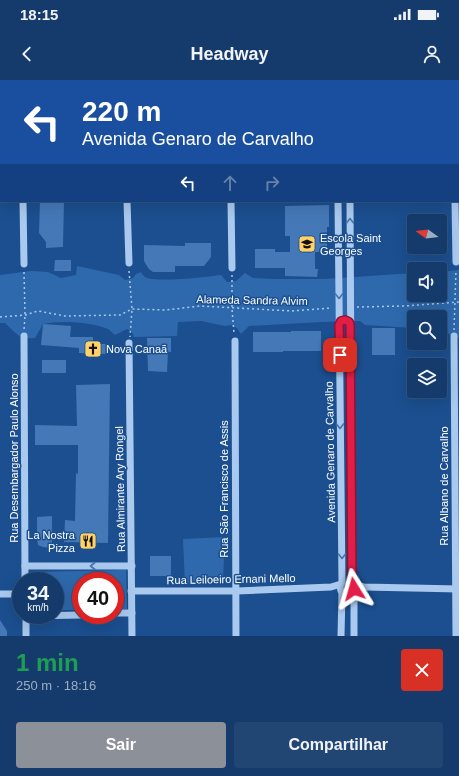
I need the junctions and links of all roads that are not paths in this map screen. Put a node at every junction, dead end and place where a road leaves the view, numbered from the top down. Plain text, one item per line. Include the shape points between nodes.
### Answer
1 (23, 202) edge
2 (127, 202) edge
3 (231, 202) edge
4 (338, 202) edge
5 (350, 202) edge
6 (455, 202) edge
7 (456, 262) road end
8 (129, 263) road end
9 (24, 264) road end
10 (232, 268) road end
11 (350, 278) junction
12 (339, 280) junction
13 (350, 324) junction
14 (339, 325) junction
15 (24, 336) road end
16 (454, 336) road end
17 (235, 341) road end
18 (129, 342) road end
19 (25, 566) junction
20 (132, 566) junction
21 (25, 572) edge
22 (353, 586) junction
23 (341, 587) junction
24 (457, 590) edge
25 (131, 591) junction
26 (236, 592) junction
27 (0, 594) edge
28 (12, 594) edge
29 (124, 613) edge
30 (132, 613) junction
31 (26, 624) edge
32 (26, 636) edge
33 (132, 636) edge
34 (236, 636) edge
35 (341, 636) edge
36 (354, 636) edge
37 (456, 636) edge

1 - 9 street
2 - 8 street
3 - 10 street
4 - 12 street, Avenida Genaro de Carvalho
11 -> 5 street, Avenida Genaro de Carvalho
6 - 7 street
11 - 12 street via 346,282
11 - 13 street, Avenida Genaro de Carvalho
12 -> 14 street, Avenida Genaro de Carvalho
13 - 14 street via 345,320
13 - 22 street, Avenida Genaro de Carvalho
14 -> 23 street, Avenida Genaro de Carvalho
15 - 19 street, Rua Desembargador Paulo Alonso
16 - 24 street, Rua Albano de Carvalho
17 - 26 street, Rua São Francisco de Assis
18 - 20 street, Rua Almirante Ary Rongel
20 -> 19 street
19 - 21 street, Rua Desembargador Paulo Alonso
20 - 25 street, Rua Almirante Ary Rongel
22 - 23 street via 349,580 345,580
22 - 23 street via 351,594 348,595 345,595
22 - 24 street
22 - 36 street, Avenida Genaro de Carvalho
23 - 26 street, Rua Leiloeiro Ernani Mello
23 - 35 street, Avenida Genaro de Carvalho
24 - 37 street, Rua Albano de Carvalho
25 - 26 street, Rua Leiloeiro Ernani Mello
25 - 30 street, Rua Almirante Ary Rongel
26 - 34 street, Rua São Francisco de Assis
27 - 28 street
29 - 30 street
30 - 33 street, Rua Almirante Ary Rongel
31 - 32 street

